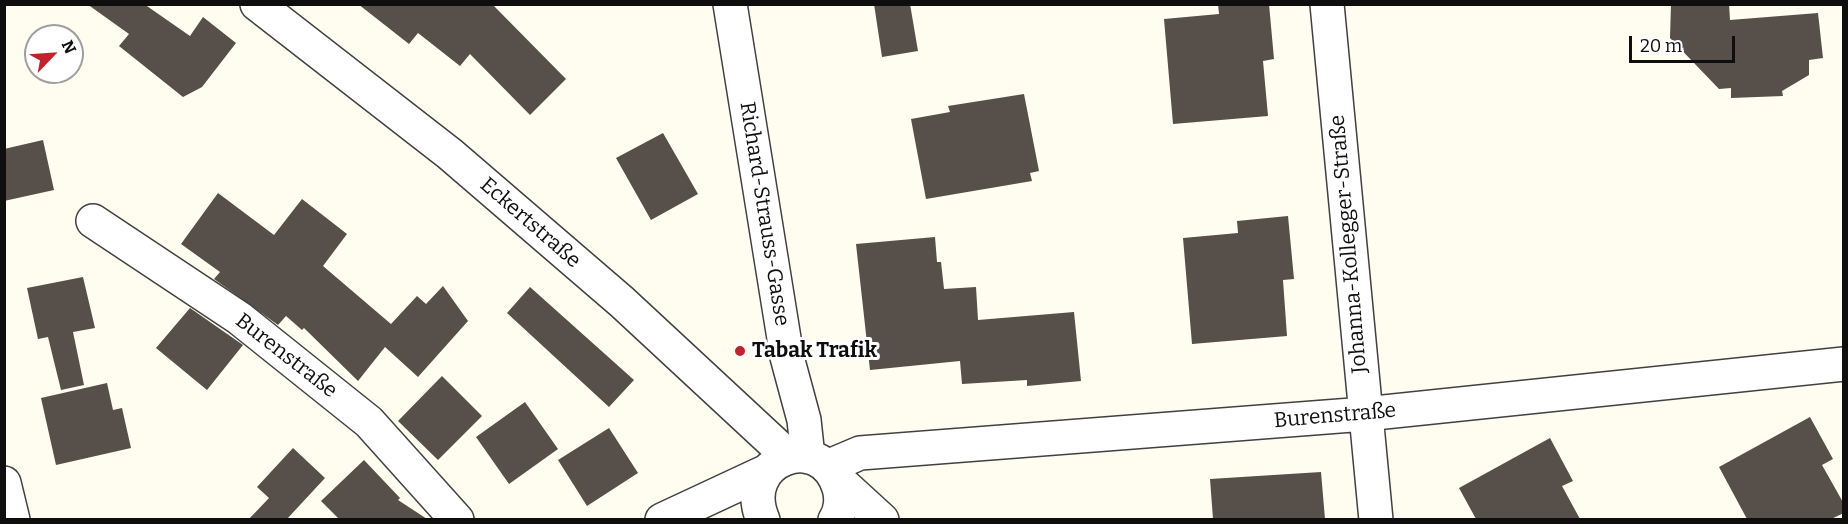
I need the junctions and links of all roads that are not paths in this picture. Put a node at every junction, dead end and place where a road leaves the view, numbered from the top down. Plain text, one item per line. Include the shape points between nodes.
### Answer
1 (257, 4) edge
2 (730, 4) edge
3 (1327, 4) edge
4 (93, 221) dead end
5 (1844, 364) edge
6 (1365, 414) junction
7 (805, 466) junction
8 (4, 483) edge
9 (13, 519) edge
10 (457, 519) edge
11 (662, 519) edge
12 (763, 519) edge
13 (835, 519) edge
14 (882, 519) edge
15 (1376, 519) edge

1 - 7 street, Eckertstraße via 450,154
2 - 7 street, Richard-Strauss-Gasse via 787,357 804,420
3 - 6 street, Johanna-Kollegger-Straße
4 - 10 street, Burenstraße via 239,318 369,422
5 - 6 street, Burenstraße
6 - 7 street, Burenstraße via 860,453
6 - 15 street, Johanna-Kollegger-Straße
7 - 11 street, Burenstraße
7 - 12 street via 757,488 757,506
7 - 13 street, Richard-Strauss-Gasse via 841,496
7 - 14 street, Eckertstraße
8 - 9 street

